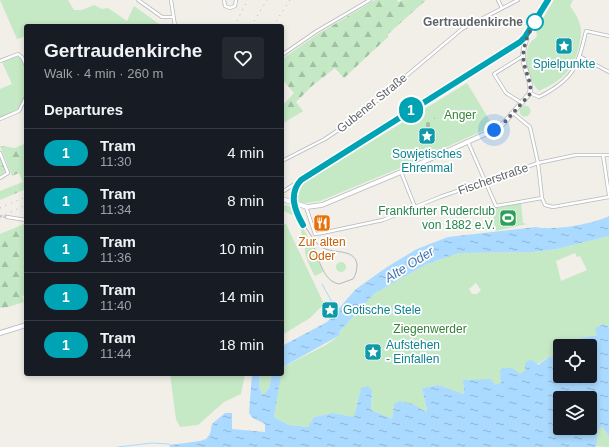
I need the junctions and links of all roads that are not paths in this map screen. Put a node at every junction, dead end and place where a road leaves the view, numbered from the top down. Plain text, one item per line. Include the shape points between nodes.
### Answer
1 (138, 0) edge
2 (171, 0) edge
3 (224, 0) edge
4 (236, 0) edge
5 (370, 0) edge
6 (498, 0) edge
7 (518, 0) edge
8 (549, 0) edge
9 (502, 8) junction
10 (174, 17) junction
11 (175, 24) edge
12 (527, 36) junction
13 (609, 36) edge
14 (284, 54) edge
15 (523, 56) junction
16 (580, 57) junction
17 (0, 61) edge
18 (24, 62) edge
19 (609, 72) edge
20 (530, 94) junction
21 (24, 101) edge
22 (522, 103) junction
23 (513, 113) junction
24 (0, 119) edge
25 (468, 142) junction
26 (0, 153) edge
27 (603, 155) junction
28 (609, 155) edge
29 (284, 160) edge
30 (538, 163) junction
31 (401, 172) junction
32 (0, 178) edge
33 (302, 181) junction
34 (486, 182) junction
35 (284, 191) edge
36 (609, 196) edge
37 (542, 198) junction
38 (284, 200) edge
39 (294, 204) junction
40 (306, 207) junction
41 (414, 207) junction
42 (6, 217) tunnel mouth
43 (24, 220) edge
44 (24, 326) edge
45 (0, 334) edge

1 - 10 street via 162,17
2 - 10 street
3 - 4 street via 230,8 235,6
5 - 14 street
6 - 9 street
7 - 9 street, Gubener Straße
8 - 12 street
9 - 29 street, Gubener Straße via 453,35 340,130
10 - 11 street
12 - 15 street
12 - 33 street
13 - 16 street via 586,31
15 - 20 street via 530,80
15 - 22 street via 494,74 506,93
16 - 19 street
16 - 20 street via 572,75 564,81 539,97
17 - 18 street via 18,54
20 - 22 street
21 - 24 street via 19,111
22 - 23 street
23 - 25 street via 496,129
23 - 30 street via 530,127
25 - 31 street
25 - 34 street
26 - 32 street via 8,174
27 - 28 street, Fischerstraße
27 - 30 street, Fischerstraße via 576,155
27 - 36 street
30 - 34 street, Fischerstraße
30 - 37 street
31 - 40 street via 336,199
31 - 41 street
33 - 35 street
33 - 39 street via 297,189
34 - 37 street via 496,206
34 - 41 street, Fischerstraße
36 - 37 street via 548,207
38 - 39 street
39 - 40 street
40 - 41 street, Fischerstraße via 315,234 368,224
42 - 43 street
44 - 45 street

